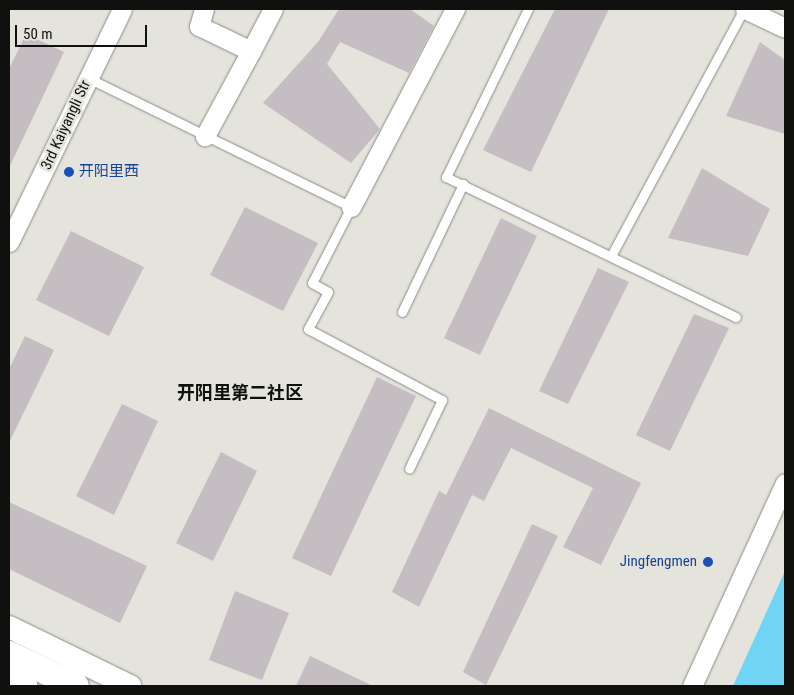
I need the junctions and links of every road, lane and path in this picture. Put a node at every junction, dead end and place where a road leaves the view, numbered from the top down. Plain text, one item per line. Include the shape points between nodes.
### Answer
1 (122, 9) edge
2 (204, 9) edge
3 (273, 9) edge
4 (455, 9) edge
5 (528, 9) edge
6 (744, 9) edge
7 (785, 28) edge
8 (251, 52) junction
9 (88, 78) junction
10 (205, 136) junction
11 (462, 184) junction
12 (351, 207) junction
13 (9, 242) edge
14 (611, 256) junction
15 (402, 312) dead end
16 (736, 317) dead end
17 (409, 469) dead end
18 (785, 483) edge
19 (9, 627) edge
20 (9, 654) edge
21 (9, 679) edge
22 (24, 686) edge
23 (76, 686) edge
24 (130, 686) edge
25 (692, 686) edge

1 - 9 street, 3rd Kaiyangli Str
2 - 8 street via 199,26
3 - 8 street
4 - 12 street
5 - 11 lane via 446,176
6 - 7 street
6 - 14 lane
8 - 10 street
9 - 10 lane
9 - 13 street, 3rd Kaiyangli Str
10 - 12 lane
11 - 14 lane
11 - 15 lane
12 - 17 lane via 312,283 328,292 308,329 442,400
14 - 16 lane
18 - 25 street
19 - 24 street
20 - 23 main road
21 - 22 main road

